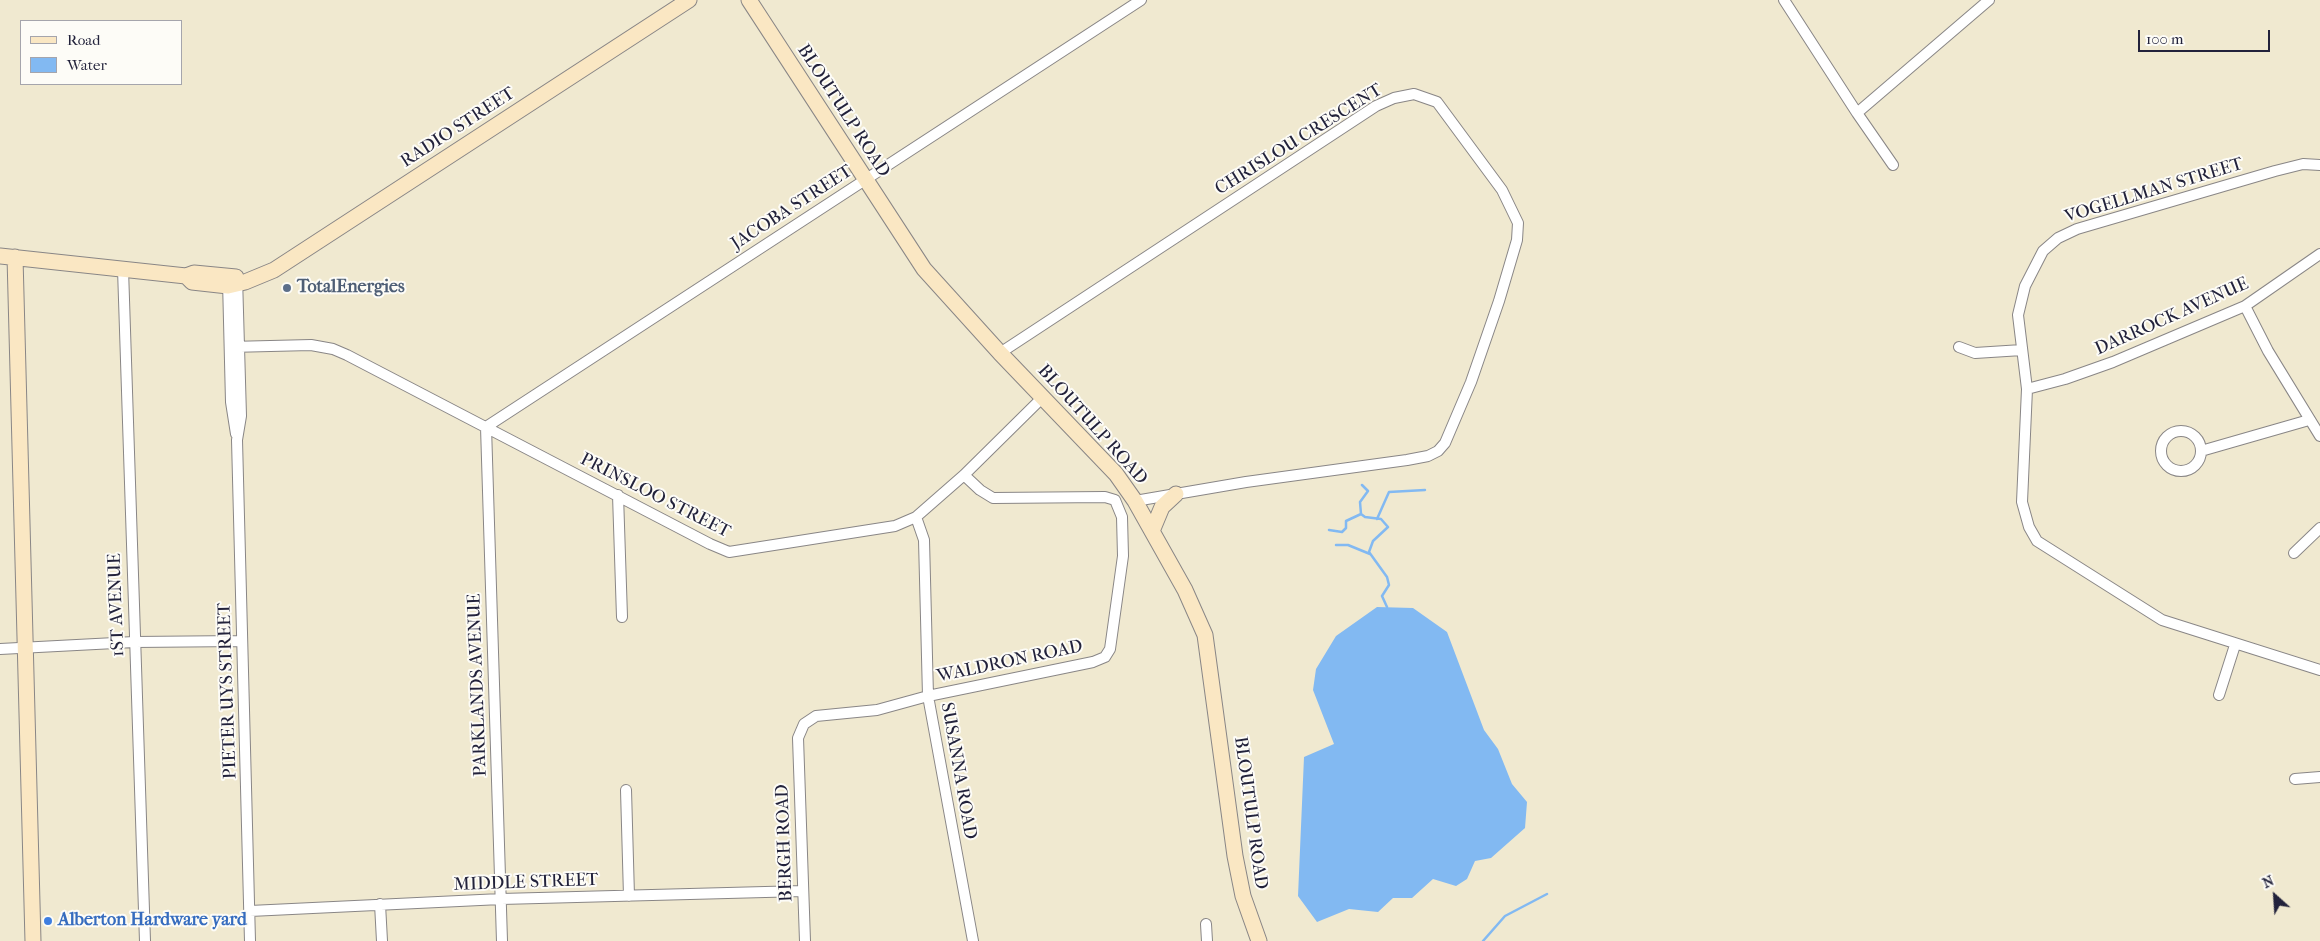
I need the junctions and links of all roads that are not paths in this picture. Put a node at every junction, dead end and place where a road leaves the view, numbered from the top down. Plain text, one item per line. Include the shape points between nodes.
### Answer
1 (689, 0) edge
2 (749, 0) edge
3 (1140, 0) edge
4 (1784, 0) edge
5 (1989, 0) edge
6 (1857, 114) junction
7 (1893, 165) dead end
8 (2320, 165) edge
9 (865, 180) junction
10 (2320, 254) edge
11 (7, 256) edge
12 (123, 269) junction
13 (235, 281) junction
14 (2245, 306) junction
15 (235, 347) junction
16 (1959, 347) dead end
17 (2022, 350) junction
18 (1000, 353) junction
19 (2027, 389) junction
20 (1043, 397) junction
21 (2309, 420) junction
22 (486, 427) junction
23 (2320, 436) edge
24 (2201, 451) junction
25 (964, 475) junction
26 (1176, 494) junction
27 (618, 495) junction
28 (1135, 501) junction
29 (916, 517) junction
30 (2320, 528) edge
31 (1152, 531) junction
32 (2294, 552) dead end
33 (622, 616) dead end
34 (134, 642) junction
35 (242, 642) junction
36 (2235, 645) junction
37 (25, 648) junction
38 (0, 649) edge
39 (2320, 670) edge
40 (928, 696) junction
41 (2219, 696) dead end
42 (798, 743) joint
43 (2320, 777) edge
44 (2295, 779) dead end
45 (626, 790) dead end
46 (803, 891) junction
47 (629, 896) junction
48 (501, 899) junction
49 (380, 904) junction
50 (250, 911) junction
51 (1206, 924) dead end
52 (33, 941) edge
53 (145, 941) edge
54 (250, 941) edge
55 (382, 941) edge
56 (502, 941) edge
57 (804, 941) edge
58 (973, 941) edge
59 (1207, 941) edge
60 (1258, 941) edge

1 - 13 street, RADIO STREET via 274,270
2 - 9 street, BLOUTULP ROAD
3 - 9 street, JACOBA STREET
4 - 6 street
5 - 6 street
6 - 7 street
8 - 17 street, VOGELLMAN STREET via 2303,164 2276,171 2077,229 2058,238 2043,251 2025,286 2018,315
9 - 18 street, BLOUTULP ROAD via 924,269
9 - 22 street, JACOBA STREET
10 - 14 street, DARROCK AVENUE
11 - 12 street
11 - 37 street
12 - 13 street via 186,276 194,273
12 - 34 street, 1ST AVENUE
13 - 15 street, PIETER UYS STREET
14 - 19 street, DARROCK AVENUE via 2113,362
14 - 21 street
15 - 22 street, PRINSLOO STREET via 311,346 333,349
15 - 35 street, PIETER UYS STREET via 241,416 237,440
16 - 17 street via 1975,353
17 - 19 street, VOGELLMAN STREET
18 - 20 street, BLOUTULP ROAD
18 - 26 street, CHRISLOU CRESCENT via 1376,106 1414,94 1437,102 1502,190 1518,223 1499,301 1471,382 1445,443 1438,451 1414,459
19 - 36 street, VOGELLMAN STREET via 2022,502 2028,527 2037,541 2153,615
20 - 25 street, PRINSLOO STREET
20 - 28 street, BLOUTULP ROAD via 1116,474
21 - 23 street
21 - 24 street
22 - 27 street, PRINSLOO STREET
22 - 48 street, PARKLANDS AVENUE
24 - 24 street via 2195,465 2181,471 2167,465 2161,451 2167,437 2181,431 2196,437
25 - 29 street, PRINSLOO STREET
25 - 40 street, WALDRON ROAD via 993,498 1110,498 1118,505 1122,517 1122,574 1110,650 1093,662
26 - 28 street, CHRISLOU CRESCENT
26 - 31 street via 1162,507
27 - 29 street, PRINSLOO STREET via 729,552 895,526
27 - 33 street
28 - 31 street, BLOUTULP ROAD
29 - 40 street, SUSANNA ROAD via 923,536
30 - 32 street
31 - 60 street, BLOUTULP ROAD via 1190,598 1205,635 1238,871
34 - 35 street
34 - 37 street
34 - 53 street, 1ST AVENUE
35 - 50 street, PIETER UYS STREET
36 - 39 street, VOGELLMAN STREET
36 - 41 street
37 - 38 street
37 - 52 street
40 - 42 street, WALDRON ROAD via 867,712 816,716 801,728
40 - 58 street, SUSANNA ROAD
42 - 46 street, BERGH ROAD
43 - 44 street
45 - 47 street
46 - 47 street, MIDDLE STREET
46 - 57 street, BERGH ROAD
47 - 48 street, MIDDLE STREET
48 - 49 street, MIDDLE STREET
48 - 56 street, PARKLANDS AVENUE
49 - 50 street, MIDDLE STREET
49 - 55 street
50 - 54 street, PIETER UYS STREET
51 - 59 street

